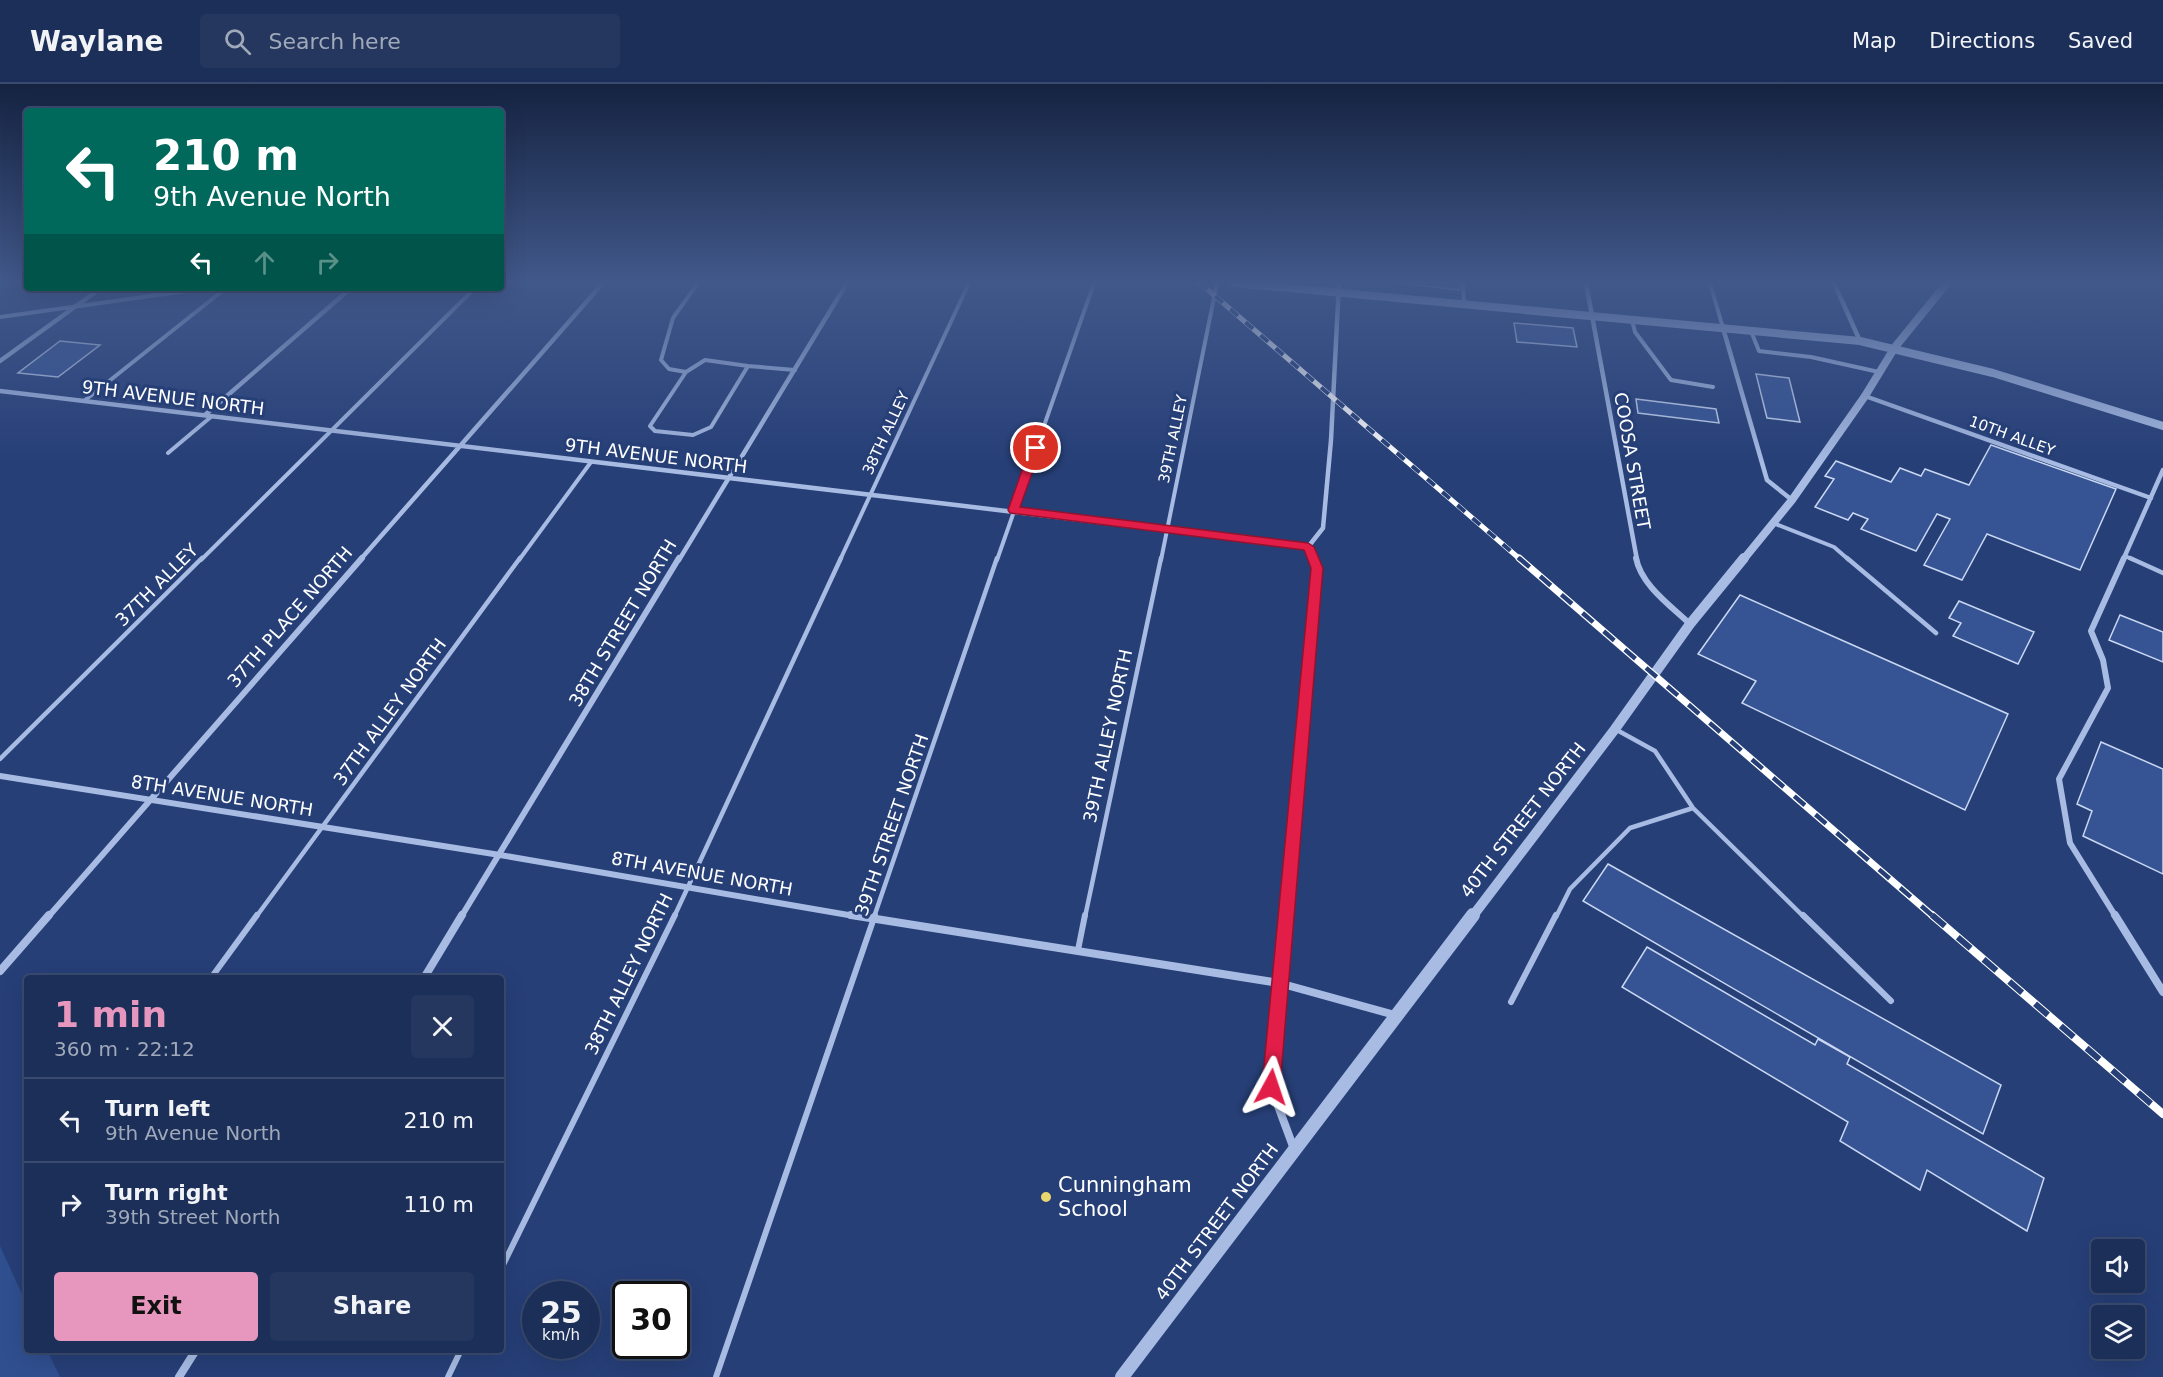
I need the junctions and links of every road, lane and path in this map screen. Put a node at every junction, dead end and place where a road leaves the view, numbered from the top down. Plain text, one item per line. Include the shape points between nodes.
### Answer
1 (25, 343) edge
2 (156, 343) edge
3 (287, 343) edge
4 (420, 343) edge
5 (550, 343) edge
6 (665, 343) edge
7 (811, 343) edge
8 (941, 343) edge
9 (1073, 343) edge
10 (1206, 343) edge
11 (1336, 343) edge
12 (1597, 343) edge
13 (1644, 343) edge
14 (1727, 343) edge
15 (1756, 343) edge
16 (1877, 343) edge
17 (1898, 343) edge
18 (1895, 347) junction
19 (0, 361) edge
20 (748, 366) junction
21 (795, 370) junction
22 (686, 372) junction
23 (1880, 372) junction
24 (1713, 387) dead end
25 (0, 391) edge
26 (1865, 396) junction
27 (84, 401) junction
28 (205, 415) junction
29 (212, 416) junction
30 (2163, 426) edge
31 (333, 430) junction
32 (460, 445) junction
33 (168, 453) dead end
34 (591, 462) junction
35 (2163, 470) edge
36 (730, 478) junction
37 (871, 494) junction
38 (2151, 498) junction
39 (1792, 500) junction
40 (1014, 510) junction
41 (1773, 524) junction
42 (1165, 529) junction
43 (1308, 547) junction
44 (2125, 556) junction
45 (2163, 573) edge
46 (1690, 624) junction
47 (1936, 633) dead end
48 (1615, 729) junction
49 (0, 759) edge
50 (0, 776) edge
51 (150, 800) junction
52 (1693, 808) junction
53 (321, 828) junction
54 (500, 855) junction
55 (688, 888) junction
56 (874, 919) junction
57 (1078, 950) junction
58 (0, 971) edge
59 (213, 975) edge
60 (426, 975) edge
61 (1279, 983) junction
62 (2163, 992) edge
63 (1890, 1001) dead end
64 (1511, 1002) dead end
65 (1395, 1015) junction
66 (1294, 1150) junction
67 (504, 1263) edge
68 (194, 1353) edge
69 (460, 1353) edge
70 (179, 1377) edge
71 (448, 1377) edge
72 (716, 1377) edge
73 (1122, 1377) edge

1 - 19 street
2 - 27 lane
3 - 28 street
4 - 31 lane
5 - 32 street, 37TH PLACE NORTH
6 - 22 lane via 661,360 669,369
7 - 21 street, 38TH STREET NORTH
8 - 37 lane, 38TH ALLEY
9 - 40 lane, 39TH STREET NORTH
10 - 42 lane, 39TH ALLEY
11 - 43 street via 1323,528
12 - 46 street, COOSA STREET via 1638,567 1652,587
13 - 24 lane via 1671,380
14 - 39 street via 1767,480
15 - 23 lane via 1759,351
16 - 18 street
17 - 18 street, 40TH STREET NORTH
18 - 23 street, 40TH STREET NORTH
18 - 30 street
20 - 21 lane
20 - 22 lane via 705,360
20 - 22 lane via 711,427 693,435 655,430 650,426
21 - 36 street, 38TH STREET NORTH
23 - 26 street, 40TH STREET NORTH
25 - 27 street, 9TH AVENUE NORTH
26 - 38 street, 10TH ALLEY
26 - 39 street, 40TH STREET NORTH
27 - 28 street, 9TH AVENUE NORTH
28 - 29 street, 9TH AVENUE NORTH
29 - 31 street, 9TH AVENUE NORTH
29 - 33 lane
31 - 32 street, 9TH AVENUE NORTH
31 - 49 lane, 37TH ALLEY
32 - 34 street, 9TH AVENUE NORTH
32 - 51 street, 37TH PLACE NORTH
34 - 36 street, 9TH AVENUE NORTH
34 - 53 lane, 37TH ALLEY NORTH
35 - 38 street
36 - 37 street, 9TH AVENUE NORTH
36 - 54 street, 38TH STREET NORTH
37 - 40 street, 9TH AVENUE NORTH
37 - 55 lane, 38TH ALLEY NORTH
38 - 44 street
39 - 41 street, 40TH STREET NORTH
40 - 42 street, 9TH AVENUE NORTH
40 - 56 lane, 39TH STREET NORTH
41 - 46 street, 40TH STREET NORTH
41 - 47 lane via 1834,548
42 - 43 street, 9TH AVENUE NORTH
42 - 57 lane, 39TH ALLEY NORTH
43 - 61 street via 1317,568
44 - 45 lane
44 - 62 street via 2091,631 2103,660 2108,688 2059,779 2070,843
46 - 48 street, 40TH STREET NORTH
48 - 52 lane via 1655,751
48 - 65 street, 40TH STREET NORTH
50 - 51 street, 8TH AVENUE NORTH
51 - 53 street, 8TH AVENUE NORTH
51 - 58 street, 37TH PLACE NORTH
52 - 63 lane
52 - 64 lane via 1630,828 1570,889
53 - 54 street, 8TH AVENUE NORTH
53 - 59 lane, 37TH ALLEY NORTH
54 - 55 street, 8TH AVENUE NORTH
54 - 60 street, 38TH STREET NORTH
55 - 56 street, 8TH AVENUE NORTH
55 - 67 lane, 38TH ALLEY NORTH
56 - 57 street, 8TH AVENUE NORTH
56 - 72 lane, 39TH STREET NORTH
57 - 61 street, 8TH AVENUE NORTH
61 - 65 street, 8TH AVENUE NORTH
61 - 66 street via 1271,1087
65 - 66 street, 40TH STREET NORTH
66 - 73 street, 40TH STREET NORTH
68 - 70 street
69 - 71 lane

